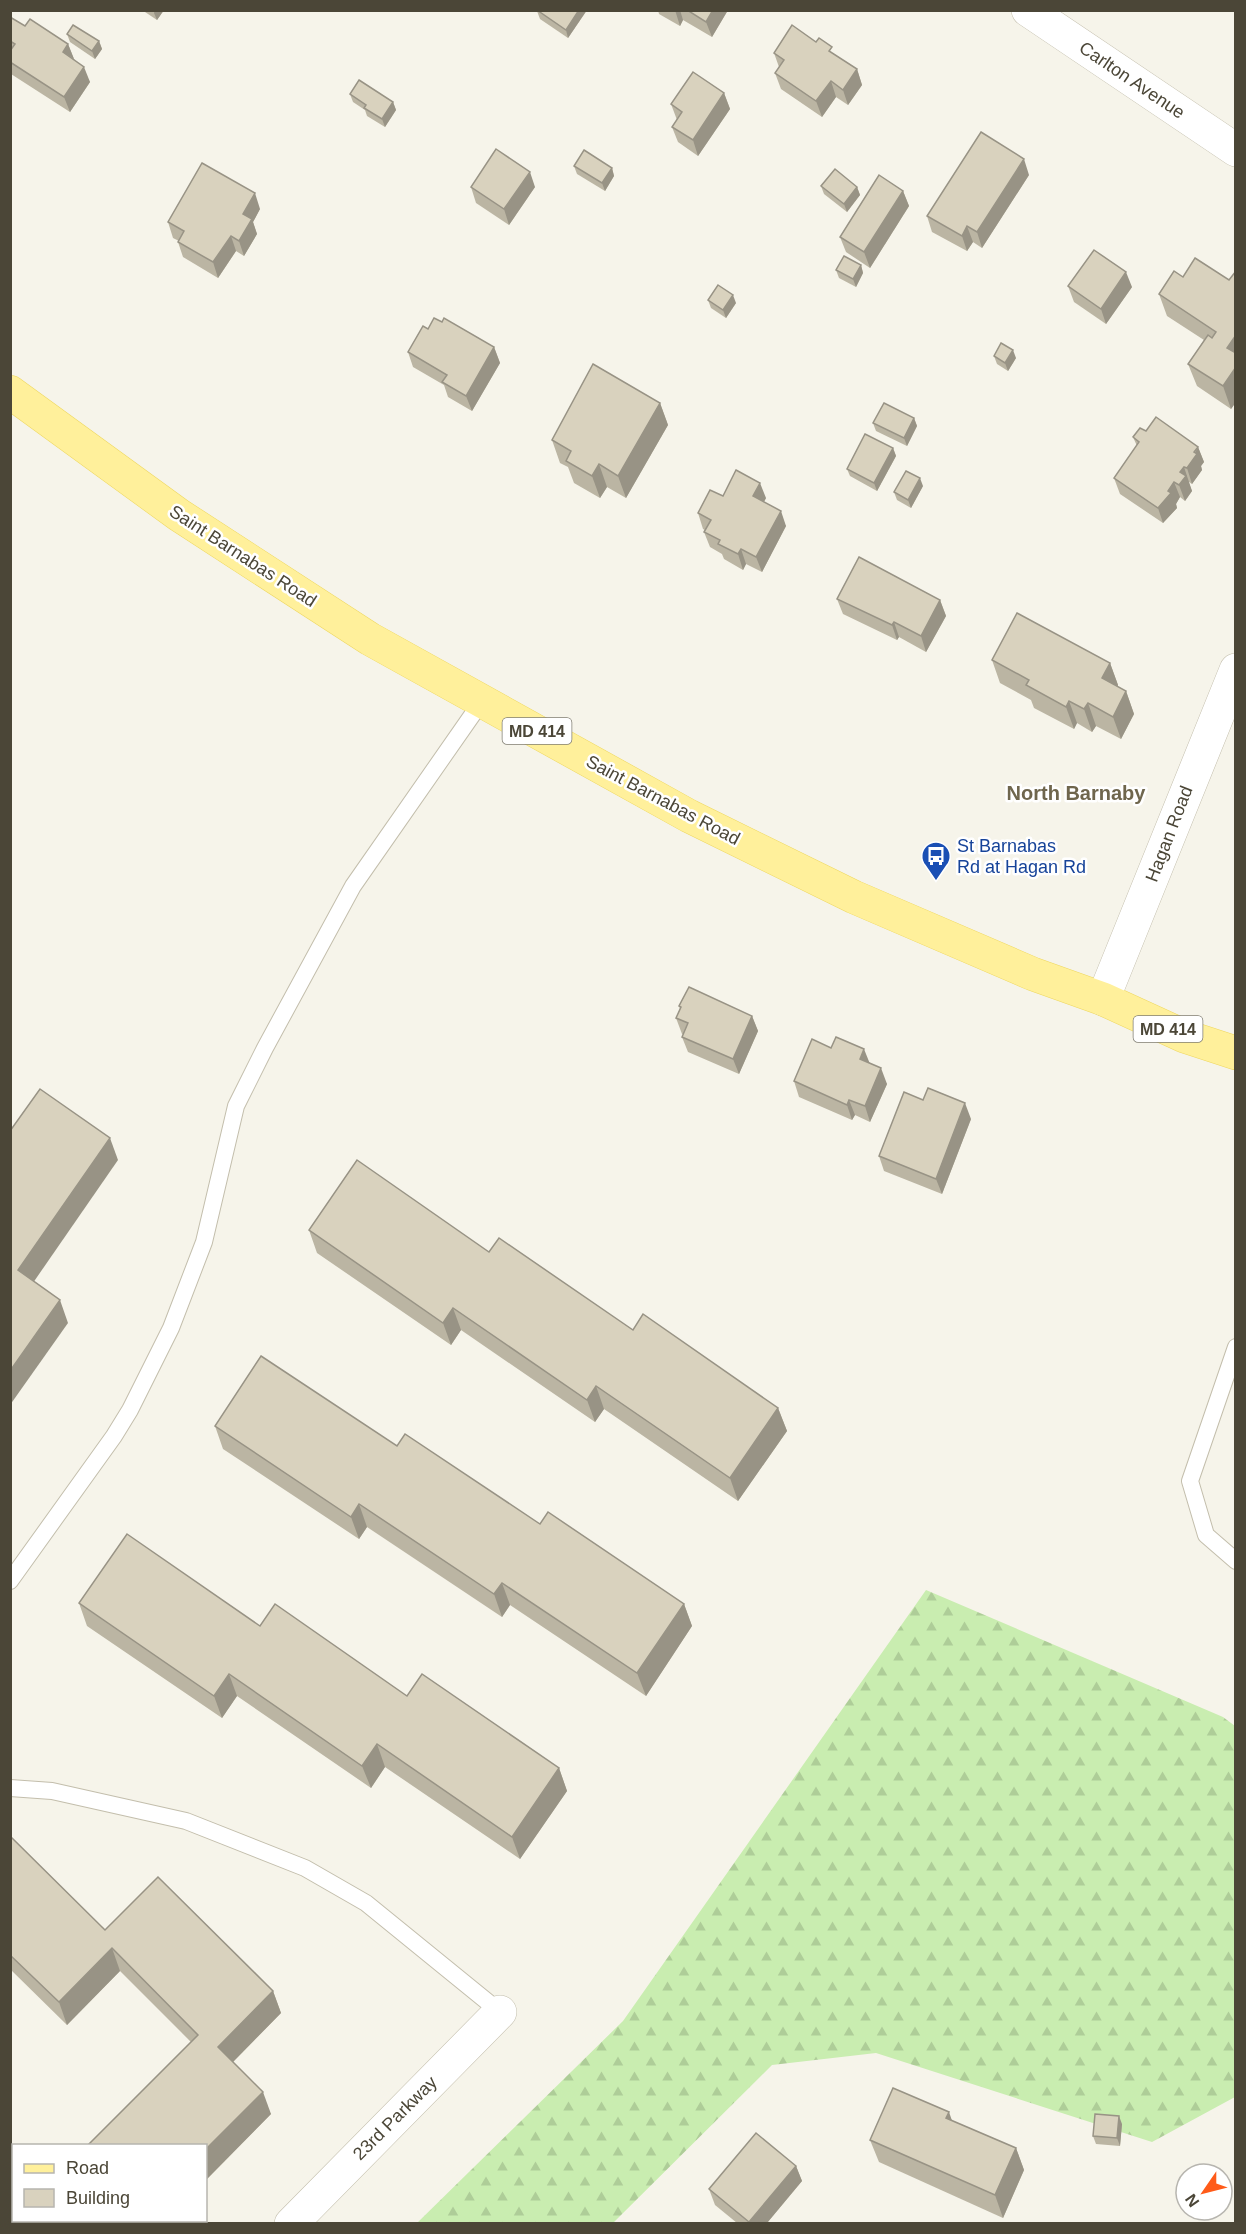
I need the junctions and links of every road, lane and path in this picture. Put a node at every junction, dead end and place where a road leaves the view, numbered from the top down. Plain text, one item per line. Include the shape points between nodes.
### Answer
1 (1028, 10) edge
2 (1236, 150) edge
3 (10, 392) edge
4 (1236, 670) edge
5 (482, 701) junction
6 (1103, 999) junction
7 (1236, 1053) edge
8 (1236, 1347) edge
9 (1236, 1561) edge
10 (10, 1581) edge
11 (10, 1788) edge
12 (500, 2012) joint
13 (291, 2223) edge

1 - 2 street, Carlton Avenue
3 - 5 main road, Saint Barnabas Road / MD 414 via 178,515 370,639
4 - 6 street, Hagan Road
5 - 6 main road, Saint Barnabas Road / MD 414 via 688,816 854,897 1033,974
5 - 10 lane via 353,886 265,1048 236,1106 204,1242 171,1328 114,1436
6 - 7 main road, Saint Barnabas Road / MD 414 via 1184,1036
8 - 9 lane via 1190,1481 1206,1535
11 - 12 lane via 52,1791 186,1821 305,1868 366,1903
12 - 13 street, 23rd Parkway

